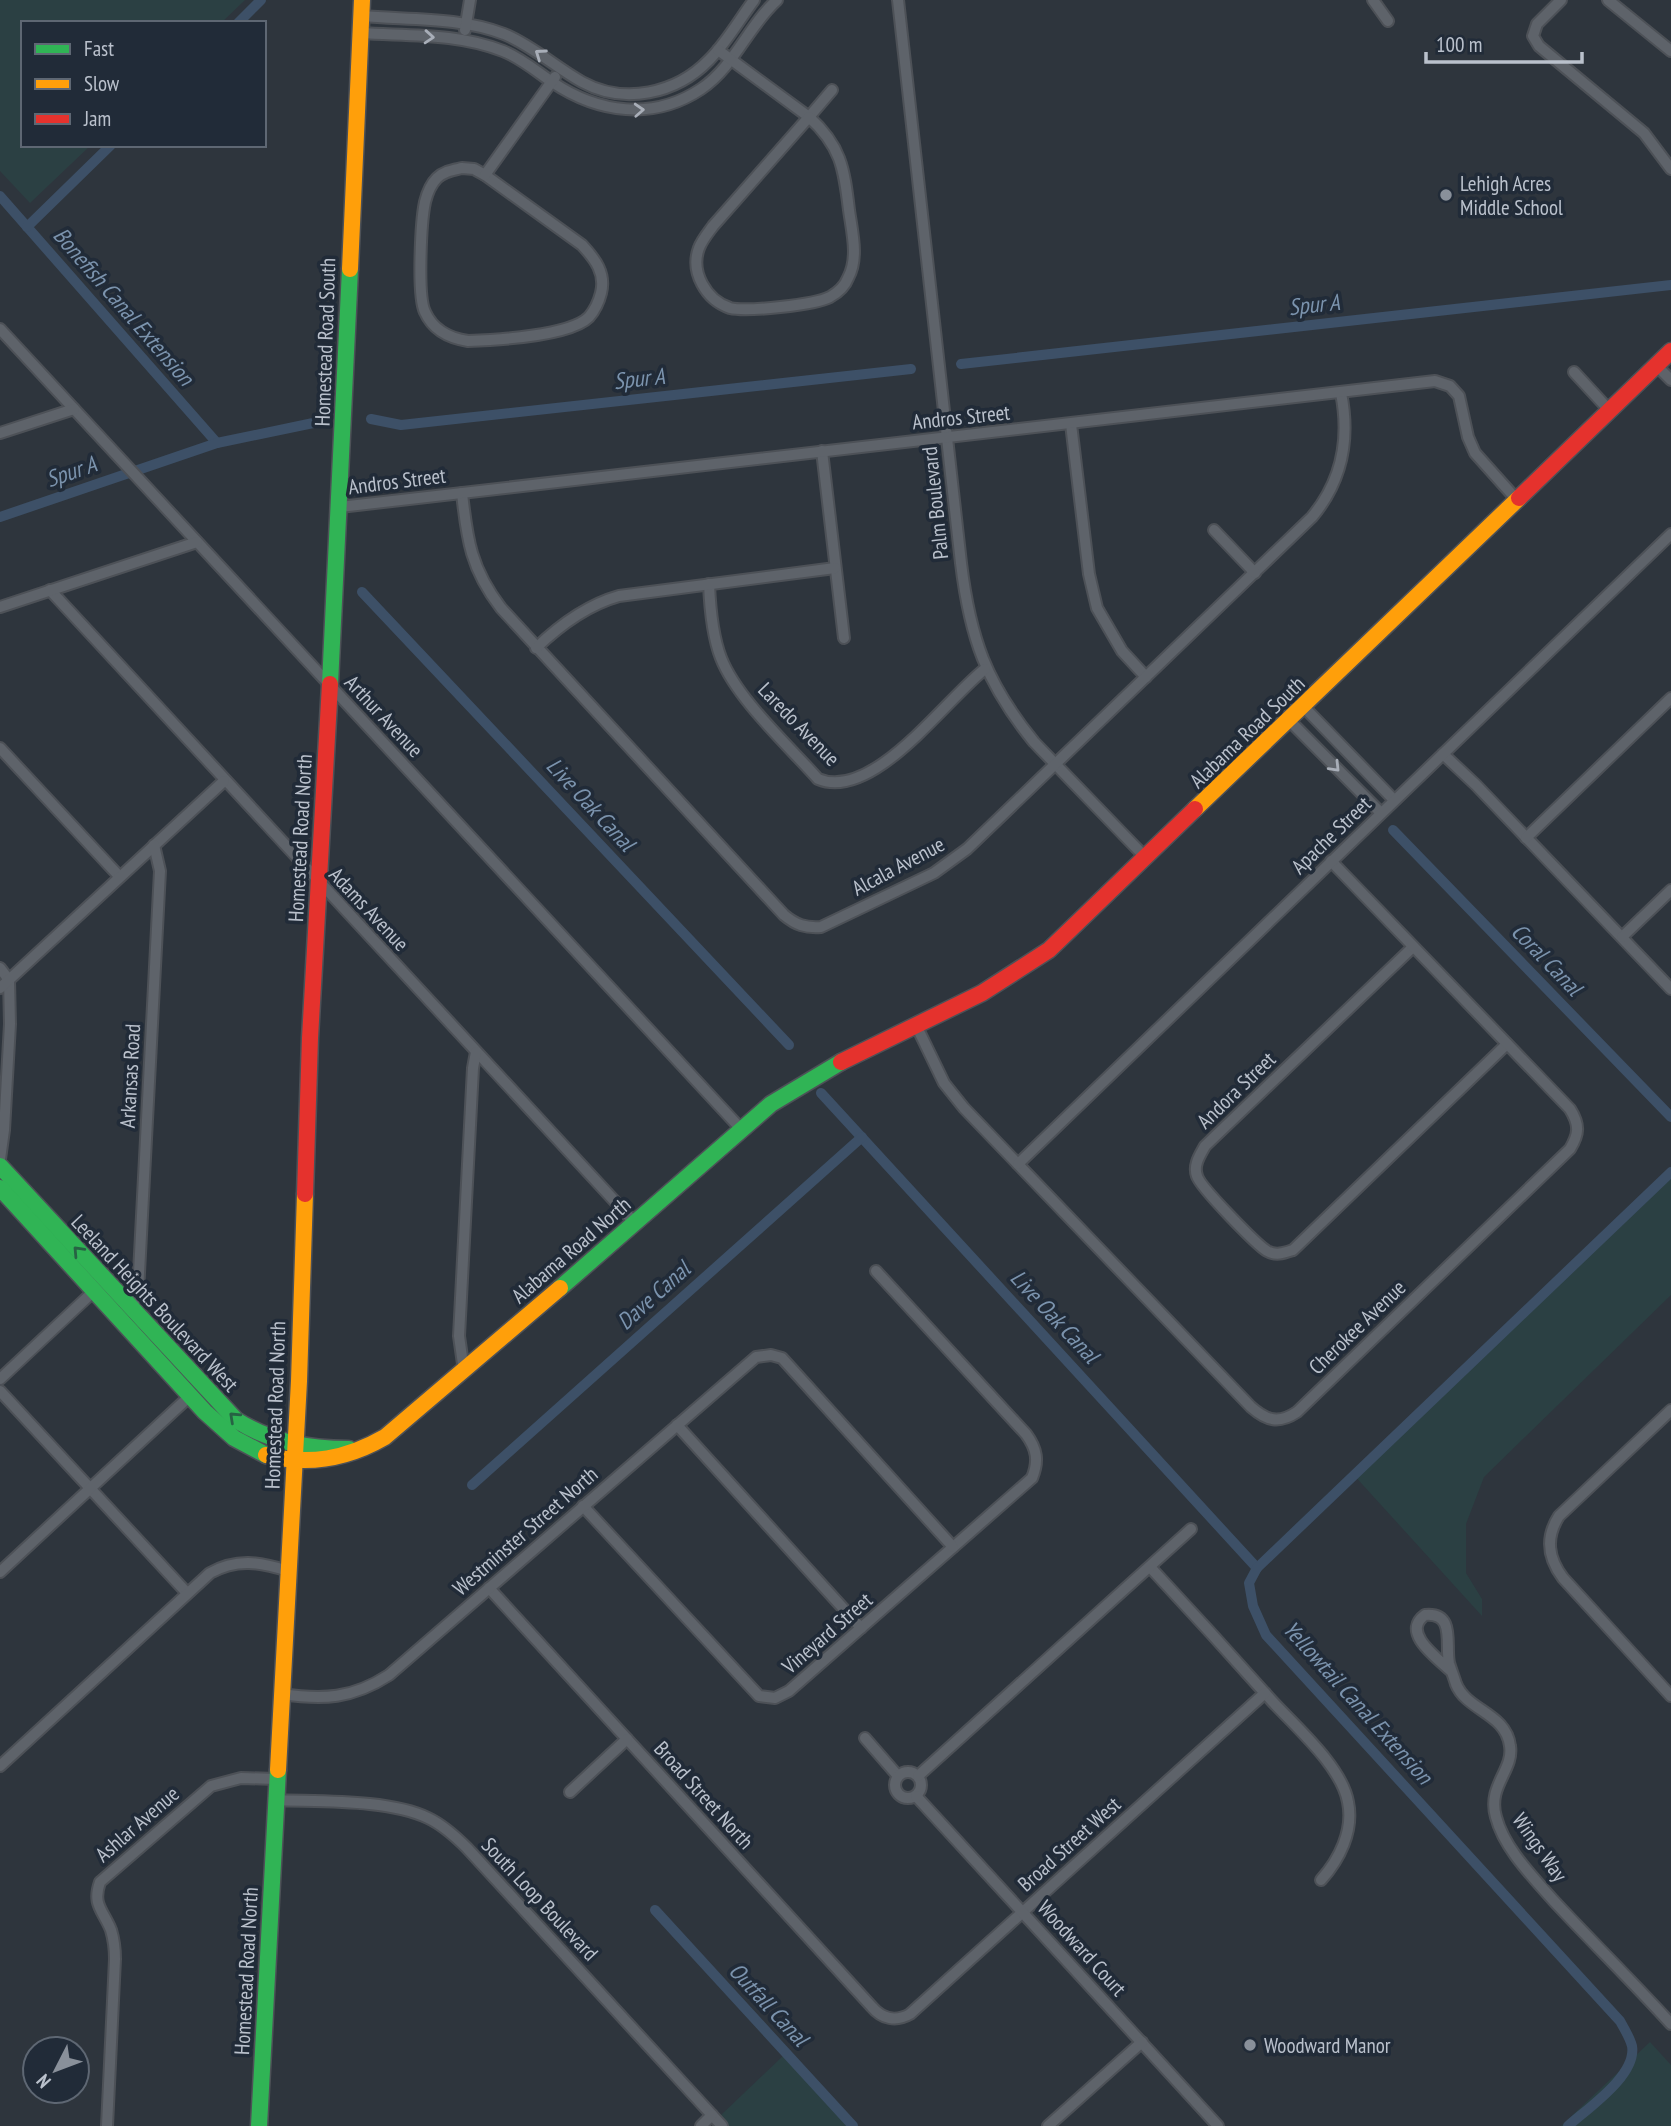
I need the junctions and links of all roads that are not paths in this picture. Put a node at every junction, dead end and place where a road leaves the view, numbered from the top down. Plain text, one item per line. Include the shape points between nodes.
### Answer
1 (470, 0) edge
2 (754, 0) edge
3 (777, 0) edge
4 (898, 0) edge
5 (1560, 0) edge
6 (1608, 0) edge
7 (1377, 2) edge
8 (362, 8) edge
9 (1388, 21) dead end
10 (466, 24) junction
11 (361, 33) junction
12 (464, 40) junction
13 (718, 50) junction
14 (1671, 51) edge
15 (731, 60) junction
16 (561, 70) junction
17 (551, 82) junction
18 (832, 90) dead end
19 (808, 117) junction
20 (1671, 169) edge
21 (485, 175) junction
22 (0, 329) edge
23 (1671, 351) edge
24 (1656, 365) junction
25 (1574, 372) dead end
26 (1671, 380) edge
27 (1341, 393) junction
28 (74, 409) junction
29 (1610, 411) junction
30 (1071, 424) junction
31 (0, 433) edge
32 (947, 438) junction
33 (822, 451) junction
34 (462, 493) junction
35 (1517, 500) junction
36 (340, 507) junction
37 (1214, 530) dead end
38 (1671, 534) edge
39 (197, 542) junction
40 (835, 568) junction
41 (1255, 573) junction
42 (709, 584) junction
43 (50, 590) junction
44 (0, 607) edge
45 (844, 638) dead end
46 (537, 648) junction
47 (985, 669) junction
48 (1146, 677) junction
49 (329, 685) junction
50 (1671, 698) edge
51 (1303, 706) junction
52 (1290, 720) junction
53 (0, 748) edge
54 (1443, 754) junction
55 (1056, 764) junction
56 (224, 781) junction
57 (1394, 800) junction
58 (1381, 813) junction
59 (1527, 838) junction
60 (154, 845) junction
61 (1146, 858) junction
62 (1331, 861) junction
63 (119, 876) junction
64 (319, 883) junction
65 (1671, 890) edge
66 (1622, 937) junction
67 (1413, 947) junction
68 (0, 968) edge
69 (9, 980) junction
70 (0, 988) edge
71 (1671, 989) edge
72 (916, 1025) junction
73 (1507, 1044) junction
74 (476, 1052) junction
75 (806, 1080) joint
76 (741, 1129) junction
77 (0, 1159) edge
78 (1018, 1164) junction
79 (0, 1166) edge
80 (0, 1188) edge
81 (634, 1222) junction
82 (876, 1271) dead end
83 (94, 1291) junction
84 (132, 1309) junction
85 (464, 1371) junction
86 (0, 1379) edge
87 (0, 1391) edge
88 (191, 1395) junction
89 (1671, 1409) edge
90 (677, 1425) junction
91 (295, 1452) junction
92 (91, 1488) junction
93 (583, 1506) junction
94 (1191, 1529) dead end
95 (953, 1547) junction
96 (1150, 1567) junction
97 (288, 1571) junction
98 (0, 1572) edge
99 (489, 1588) junction
100 (187, 1593) junction
101 (861, 1628) junction
102 (1452, 1672) junction
103 (1265, 1693) junction
104 (281, 1694) junction
105 (1671, 1696) edge
106 (864, 1738) dead end
107 (627, 1739) junction
108 (0, 1766) edge
109 (898, 1776) junction
110 (918, 1776) junction
111 (276, 1779) junction
112 (570, 1792) dead end
113 (916, 1796) junction
114 (275, 1800) junction
115 (1321, 1880) dead end
116 (1023, 1912) junction
117 (895, 2018) joint
118 (1671, 2024) edge
119 (1142, 2042) junction
120 (712, 2115) junction
121 (107, 2126) edge
122 (259, 2126) edge
123 (701, 2126) edge
124 (722, 2126) edge
125 (1048, 2126) edge
126 (1218, 2126) edge

1 - 10 street
2 - 13 street
3 - 15 street
4 - 32 street, Palm Boulevard
5 - 20 street via 1536,24 1533,36 1539,46 1644,133
6 - 14 street
7 - 9 street
8 - 10 street
8 - 11 main road, Homestead Road South
10 - 12 street
16 -> 10 street via 515,39
11 -> 12 street
11 - 36 main road, Homestead Road South
12 - 17 street via 522,60
13 - 15 street
13 - 16 street via 691,75 653,92 594,88
17 -> 15 street via 604,107 654,109 699,90
15 - 19 street
16 - 17 street
17 - 21 street
18 - 19 street
19 - 19 street via 832,141 845,174 854,247 848,280 820,300 753,309 729,307 702,285 696,258 699,246
21 - 21 street via 474,169 447,171 430,188 425,204 421,299 431,323 440,332 467,341 565,330 587,318 601,295 603,281 593,256
22 - 28 street, Arthur Avenue
23 - 24 main road, Alabama Road South
24 - 26 street
24 - 29 main road, Alabama Road South
25 - 29 street
27 - 30 street, Andros Street
27 - 35 street, Andros Street via 1435,381 1450,386 1459,396 1475,453
27 - 41 street, Alcala Avenue via 1344,452 1328,494 1312,517
28 - 31 street
28 - 39 street, Arthur Avenue
29 - 35 main road, Alabama Road South
30 - 32 street, Andros Street
30 - 48 street via 1088,575 1097,608 1115,641
32 - 33 street, Andros Street
32 - 47 street, Palm Boulevard via 965,601
33 - 34 street, Andros Street
33 - 40 street
34 - 36 street, Andros Street
34 - 46 street, Alcala Avenue via 467,534 481,580
35 - 51 main road, Alabama Road South
36 - 49 main road, Homestead Road South
37 - 41 street
38 - 54 street, Apache Street
39 - 43 street
39 - 49 street, Arthur Avenue
40 - 42 street
40 - 45 street
41 - 48 street, Alcala Avenue
42 - 46 street via 603,601 568,620
42 - 47 street, Laredo Avenue via 715,638 733,682 818,779 830,784 854,780 900,751
43 - 44 street
43 - 56 street, Adams Avenue
46 - 55 street, Alcala Avenue via 784,915 807,928 833,922 944,866
47 - 55 street, Palm Boulevard via 1018,723
48 - 55 street, Alcala Avenue
49 - 64 main road, Homestead Road North
49 - 76 street, Arthur Avenue
50 - 59 street
51 - 52 main road, Alabama Road South
51 - 57 street
52 -> 58 street
52 - 61 main road, Alabama Road South
53 - 63 street
54 - 57 street, Apache Street
54 - 59 street
55 - 61 street, Palm Boulevard
56 - 60 street
56 - 64 street, Adams Avenue
57 - 58 street, Apache Street
58 - 62 street, Apache Street
59 - 66 street
60 - 63 street
60 - 84 street, Arkansas Road via 160,871 138,1292
61 - 72 main road, Alabama Road South via 1032,963
62 - 67 street, Cherokee Avenue
62 - 78 street, Apache Street
63 - 69 street
64 - 74 street, Adams Avenue
64 - 91 main road, Homestead Road North
65 - 66 street
66 - 71 street
67 - 73 street, Cherokee Avenue
67 - 73 street, Andora Street via 1206,1146 1197,1161 1196,1176 1232,1217 1268,1251 1280,1255 1293,1251
68 - 69 street
69 - 70 street
69 - 77 street
72 - 75 main road, Alabama Road South
72 - 78 street, Cherokee Avenue via 954,1096
73 - 78 street, Cherokee Avenue via 1570,1109 1578,1121 1578,1136 1570,1149 1285,1420 1261,1416
74 - 81 street, Adams Avenue
74 - 85 street via 459,1336
75 - 76 main road, Alabama Road North
76 - 81 main road, Alabama Road North
84 -> 79 main road, Leeland Heights Boulevard West
80 - 83 main road, Leeland Heights Boulevard West
81 - 85 main road, Alabama Road North
82 - 95 street, Vineyard Street via 1033,1443 1038,1463 1032,1478
83 - 86 street
83 - 88 main road, Leeland Heights Boulevard West
91 -> 84 main road, Leeland Heights Boulevard West via 236,1420
85 - 91 main road, Alabama Road North via 397,1429 362,1449
87 - 92 street
88 - 91 main road, Leeland Heights Boulevard West via 250,1447 266,1455
88 - 92 street
89 - 105 street via 1559,1516 1550,1543 1555,1568
90 - 93 street, Westminster Street North
90 - 95 street, Westminster Street North via 756,1357 778,1357
90 - 101 street
91 - 97 main road, Homestead Road North
92 - 98 street
92 - 100 street
93 - 99 street, Westminster Street North
93 - 101 street, Vineyard Street via 759,1696 775,1698 789,1691
94 - 96 street
95 - 101 street, Vineyard Street
96 - 103 street
96 - 110 street
97 - 100 street via 264,1564 225,1565
97 - 104 main road, Homestead Road North
99 - 104 street, Westminster Street North via 376,1684 339,1696
99 - 107 street, Broad Street North
100 - 108 street
102 - 102 street, Wings Way via 1448,1627 1438,1616 1425,1615 1415,1631
102 - 118 street, Wings Way via 1467,1701 1506,1731 1510,1756 1494,1794 1499,1828 1543,1888
103 - 115 street via 1324,1759 1346,1792 1348,1829 1338,1857
103 - 116 street, Broad Street West
104 - 111 main road, Homestead Road North
106 - 109 street
107 - 112 street
107 - 117 street, Broad Street North via 877,2014
109 - 110 street via 910,1772
109 - 113 street via 895,1789 900,1796
110 - 113 street via 921,1784
111 - 114 main road, Homestead Road North
111 - 121 street, Ashlar Avenue via 242,1778 211,1786 100,1882 96,1895 112,1933 115,1959
113 - 116 street, Woodward Court
114 - 120 street, South Loop Boulevard via 400,1809 440,1825 467,1848
114 - 122 main road, Homestead Road North
116 - 117 street, Broad Street West via 910,2014
116 - 119 street, Woodward Court
119 - 125 street
119 - 126 street, Woodward Court
120 - 123 street
120 - 124 street, South Loop Boulevard

